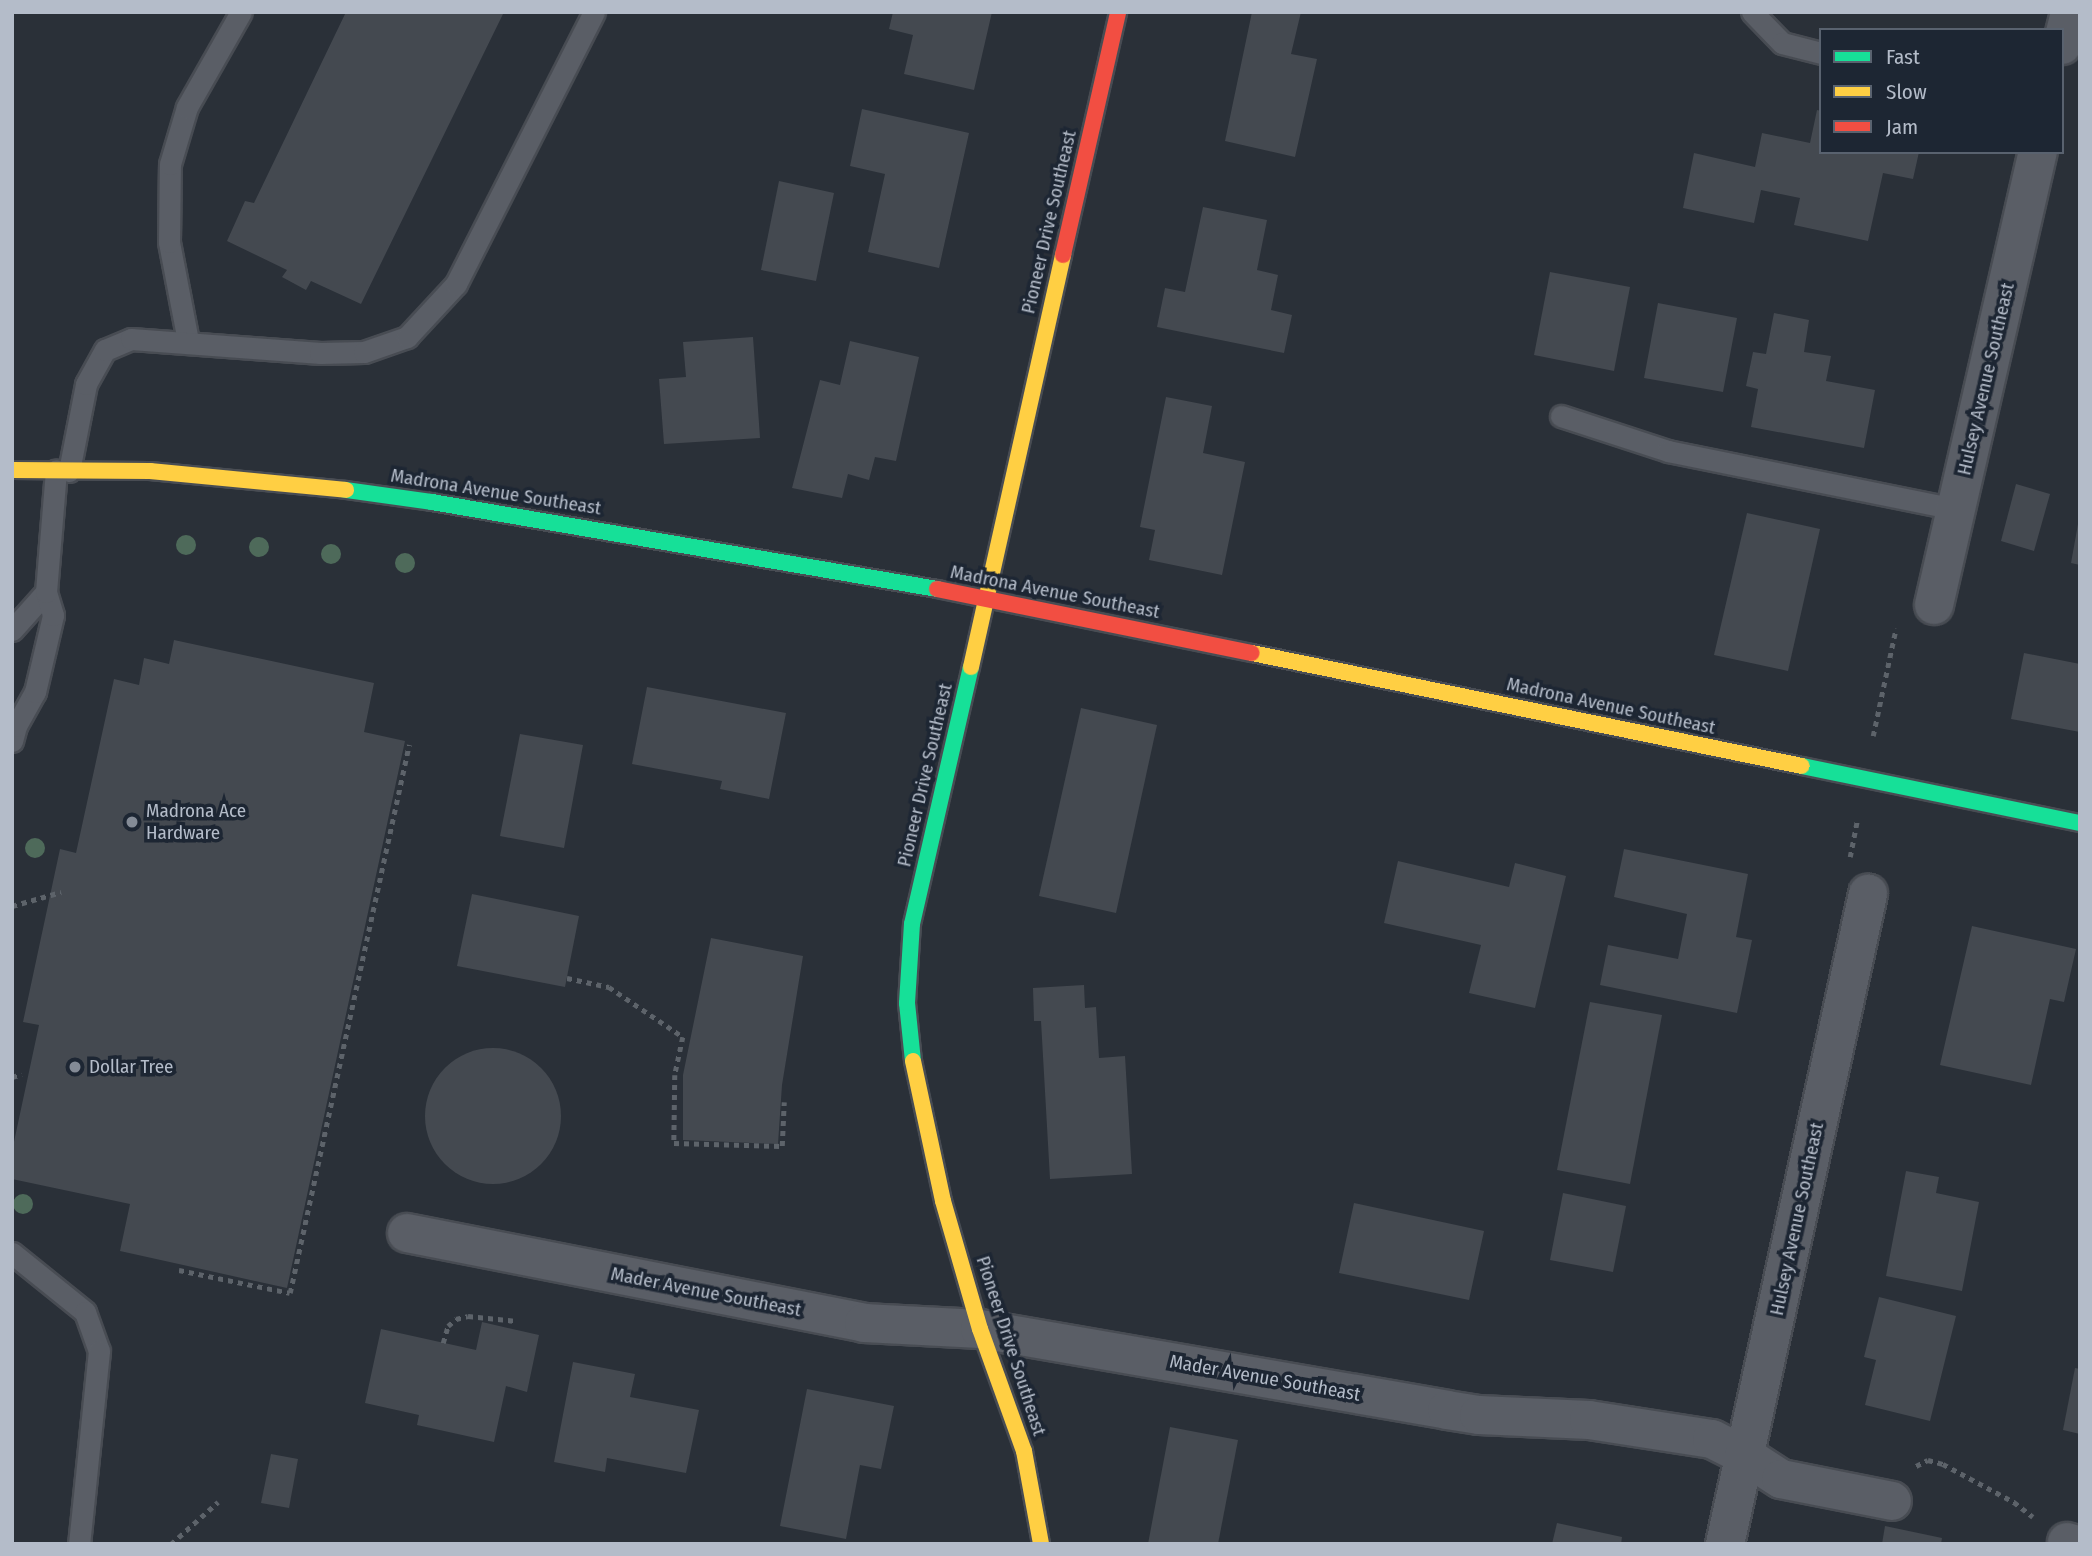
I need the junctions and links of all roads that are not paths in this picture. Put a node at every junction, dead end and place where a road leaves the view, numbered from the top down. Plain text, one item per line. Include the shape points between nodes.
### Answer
1 (242, 12) edge
2 (593, 12) edge
3 (1118, 12) edge
4 (1752, 12) edge
5 (2070, 12) edge
6 (2064, 37) edge
7 (1819, 52) edge
8 (2038, 154) edge
9 (188, 341) junction
10 (1561, 416) dead end
11 (12, 470) edge
12 (62, 470) junction
13 (1956, 509) junction
14 (46, 592) junction
15 (986, 598) junction
16 (1934, 605) dead end
17 (12, 630) edge
18 (13, 730) edge
19 (2080, 823) edge
20 (1859, 877) road end
21 (407, 1233) dead end
22 (12, 1253) edge
23 (980, 1329) junction
24 (1744, 1455) junction
25 (1892, 1501) road end
26 (79, 1544) edge
27 (1041, 1544) edge
28 (1725, 1544) edge

1 - 9 lane via 187,107 170,164 169,242
2 - 9 lane via 456,284 407,337 364,352 320,353
3 - 15 main road, Pioneer Drive Southeast
4 - 7 lane via 1782,43
5 - 6 street
8 - 13 street, Hulsey Avenue Southeast
9 - 12 lane via 131,339 105,350 86,384
10 - 13 lane via 1668,451
11 - 12 main road, Madrona Avenue Southeast
12 - 14 lane
12 - 15 main road, Madrona Avenue Southeast via 150,471 275,481 432,502
13 - 16 street, Hulsey Avenue Southeast
14 - 17 lane
14 - 18 lane via 53,615 35,692
15 - 19 main road, Madrona Avenue Southeast
15 - 23 main road, Pioneer Drive Southeast via 912,924 907,1003 921,1105
20 - 24 street, Hulsey Avenue Southeast
21 - 23 street, Mader Avenue Southeast via 864,1323
22 - 26 lane via 85,1312 99,1350
23 - 24 street, Mader Avenue Southeast via 1447,1410 1626,1424 1712,1439
23 - 27 main road, Pioneer Drive Southeast via 1024,1451
24 - 25 street, Mader Avenue Southeast via 1781,1479
24 - 28 street, Hulsey Avenue Southeast

